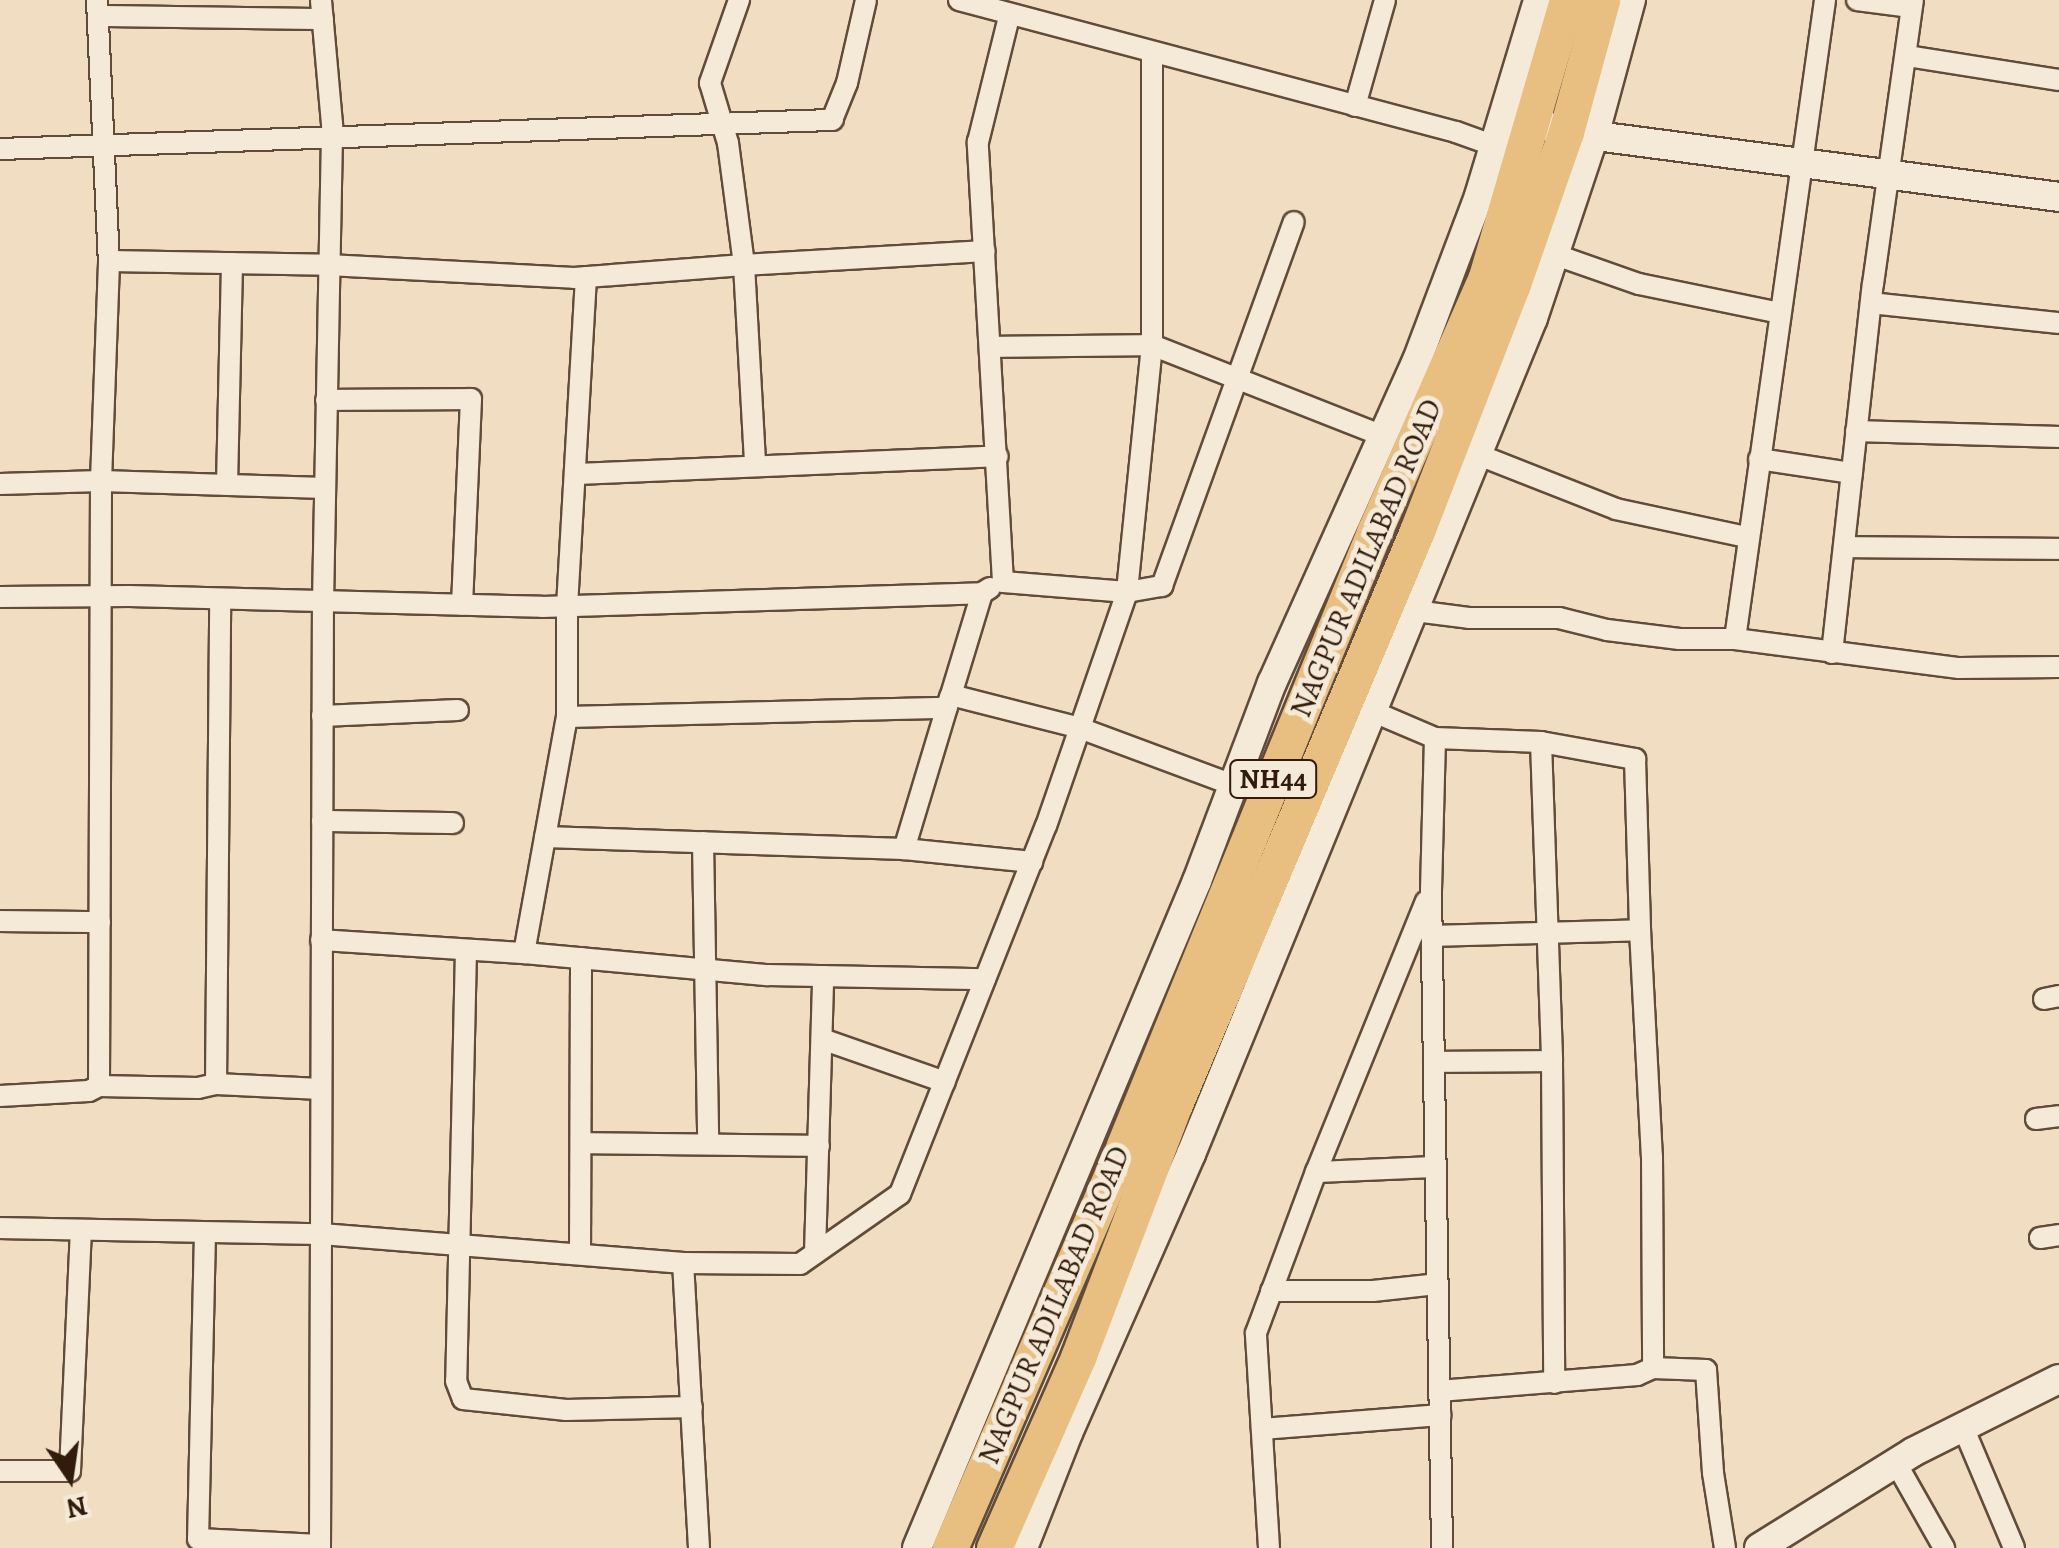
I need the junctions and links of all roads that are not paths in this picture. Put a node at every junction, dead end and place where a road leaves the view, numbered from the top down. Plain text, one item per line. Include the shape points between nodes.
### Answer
1 (739, 0) edge
2 (866, 0) edge
3 (959, 0) edge
4 (1385, 0) edge
5 (1538, 0) edge
6 (1567, 0) edge
7 (1602, 0) edge
8 (1631, 0) edge
9 (1825, 0) edge
10 (1857, 0) edge
11 (1912, 3) edge
12 (97, 8) edge
13 (322, 9) edge
14 (1009, 17) junction
15 (1152, 54) junction
16 (1908, 56) junction
17 (2059, 80) edge
18 (1355, 106) junction
19 (1550, 126) junction
20 (724, 127) junction
21 (332, 134) junction
22 (104, 142) junction
23 (1495, 146) junction
24 (0, 148) edge
25 (1801, 163) junction
26 (1888, 174) junction
27 (2059, 197) edge
28 (1294, 222) dead end
29 (985, 251) junction
30 (1556, 255) junction
31 (109, 262) junction
32 (232, 263) junction
33 (328, 265) junction
34 (744, 266) junction
35 (586, 277) junction
36 (1871, 303) junction
37 (1780, 313) junction
38 (2059, 323) edge
39 (1152, 344) junction
40 (992, 347) junction
41 (1240, 380) junction
42 (326, 400) junction
43 (1856, 431) junction
44 (1383, 436) junction
45 (2059, 437) edge
46 (1479, 455) junction
47 (998, 456) junction
48 (1758, 459) junction
49 (755, 463) junction
50 (575, 474) junction
51 (1852, 474) junction
52 (101, 481) junction
53 (0, 484) edge
54 (227, 485) junction
55 (325, 488) junction
56 (1361, 523) junction
57 (1747, 537) junction
58 (1844, 547) junction
59 (2059, 549) edge
60 (1003, 582) junction
61 (1127, 592) junction
62 (982, 593) junction
63 (101, 596) junction
64 (0, 597) edge
65 (220, 599) junction
66 (323, 603) junction
67 (462, 605) junction
68 (567, 606) junction
69 (1415, 610) junction
70 (1735, 639) junction
71 (1832, 653) junction
72 (2059, 666) edge
73 (949, 702) junction
74 (458, 710) dead end
75 (1374, 712) junction
76 (322, 716) junction
77 (567, 717) junction
78 (1080, 728) junction
79 (1436, 738) junction
80 (1541, 742) junction
81 (1233, 784) junction
82 (322, 820) junction
83 (452, 823) dead end
84 (545, 837) junction
85 (703, 842) junction
86 (904, 848) junction
87 (1032, 862) junction
88 (1430, 890) junction
89 (0, 920) edge
90 (100, 922) junction
91 (1640, 930) junction
92 (1546, 931) junction
93 (1431, 936) junction
94 (321, 940) junction
95 (466, 950) junction
96 (524, 953) junction
97 (581, 958) junction
98 (705, 969) junction
99 (824, 976) junction
100 (986, 979) junction
101 (822, 1039) junction
102 (1552, 1060) junction
103 (1434, 1062) junction
104 (944, 1082) junction
105 (216, 1084) junction
106 (99, 1086) junction
107 (322, 1089) junction
108 (0, 1096) edge
109 (2059, 1116) edge
110 (2036, 1119) dead end
111 (708, 1142) junction
112 (581, 1143) junction
113 (819, 1146) junction
114 (1436, 1168) junction
115 (1316, 1172) junction
116 (0, 1228) edge
117 (80, 1230) junction
118 (205, 1233) junction
119 (322, 1234) junction
120 (459, 1244) junction
121 (815, 1253) junction
122 (580, 1254) junction
123 (683, 1263) junction
124 (1438, 1284) junction
125 (1272, 1291) junction
126 (1653, 1368) junction
127 (2059, 1379) edge
128 (1554, 1383) junction
129 (1440, 1391) junction
130 (692, 1408) junction
131 (1440, 1415) junction
132 (1963, 1427) junction
133 (1262, 1429) junction
134 (1896, 1463) junction
135 (0, 1471) edge
136 (1775, 1544) edge
137 (320, 1546) edge
138 (699, 1548) edge
139 (917, 1548) edge
140 (950, 1548) edge
141 (994, 1548) edge
142 (1023, 1548) edge
143 (1269, 1548) edge
144 (1442, 1548) edge
145 (1726, 1548) edge
146 (1944, 1548) edge
147 (2014, 1548) edge

1 - 20 street via 710,83
2 - 20 street via 832,120
3 - 14 street
4 - 18 street
5 - 19 street
6 - 19 highway, NAGPUR ADILABAD ROAD / NH44
7 - 19 highway, NAGPUR ADILABAD ROAD / NH44
8 - 19 street
9 - 25 street
10 - 11 street
11 - 16 street
12 - 13 street
12 - 22 street
13 - 21 street
14 - 15 street
14 - 29 street via 978,142
15 - 18 street
15 - 39 street
16 - 17 street
16 - 26 street
18 - 23 street
19 - 23 street
19 - 25 street
19 - 30 street
19 - 56 highway, NAGPUR ADILABAD ROAD / NH44 via 1486,277
19 - 141 highway, NAGPUR ADILABAD ROAD / NH44 via 1513,284 1175,1104 1080,1354
20 - 21 street
20 - 34 street
21 - 22 street
21 - 33 street
22 - 24 street
22 - 31 street
23 - 44 street
25 - 26 street
25 - 37 street
26 - 27 street
26 - 36 street
28 - 41 street
29 - 34 street
29 - 40 street
30 - 37 street via 1640,284
30 - 46 street
31 - 32 street
31 - 52 street
32 - 33 street
32 - 54 street
33 - 35 street
33 - 42 street
34 - 35 street
34 - 49 street
35 - 50 street
36 - 38 street
36 - 43 street
37 - 48 street
39 - 40 street
39 - 41 street
39 - 61 street
40 - 47 street
41 - 44 street
41 - 61 street via 1162,586
42 - 55 street
42 - 67 street via 471,399
43 - 45 street
43 - 51 street
44 - 56 street
46 - 57 street via 1616,509
46 - 69 street
47 - 49 street
47 - 60 street
48 - 51 street
48 - 57 street
49 - 50 street
50 - 68 street
51 - 58 street
52 - 53 street
52 - 54 street
52 - 63 street
54 - 55 street
55 - 66 street
56 - 81 street via 1272,683
56 - 140 highway, NAGPUR ADILABAD ROAD / NH44 via 1124,1145
57 - 70 street
58 - 59 street
58 - 71 street
60 - 61 street
60 - 62 street
61 - 78 street
62 - 68 street
62 - 73 street
63 - 64 street
63 - 65 street
63 - 90 street
65 - 66 street
65 - 105 street
66 - 67 street
66 - 76 street
67 - 68 street
68 - 77 street
69 - 70 street via 1559,618 1661,636
69 - 75 street
70 - 71 street
71 - 72 street via 1959,668
73 - 77 street
73 - 78 street
73 - 86 street
74 - 76 street
75 - 79 street
75 - 142 street
76 - 82 street
77 - 84 street
78 - 81 street
78 - 87 street
79 - 80 street
79 - 88 street
80 - 91 street via 1635,759
80 - 92 street
81 - 139 street
82 - 83 street
82 - 94 street
84 - 85 street
84 - 96 street
85 - 86 street
85 - 98 street
86 - 87 street
87 - 100 street
88 - 93 street
88 - 115 street
89 - 90 street
90 - 106 street
91 - 92 street
91 - 126 street via 1652,1156
92 - 93 street
92 - 102 street
93 - 103 street
94 - 95 street
94 - 107 street
95 - 96 street
95 - 120 street
96 - 97 street
97 - 98 street
97 - 112 street
98 - 99 street
98 - 111 street
99 - 100 street
99 - 101 street
100 - 104 street
101 - 104 street
101 - 113 street
102 - 103 street
102 - 128 street
103 - 114 street
104 - 121 street via 900,1194
105 - 106 street
105 - 107 street
106 - 108 street
107 - 119 street
109 - 110 street
111 - 112 street
111 - 113 street
112 - 122 street
113 - 121 street
114 - 115 street
114 - 124 street
115 - 125 street
116 - 117 street
117 - 118 street
117 - 135 street via 70,1472
118 - 119 street
118 - 137 street via 198,1539
119 - 120 street
119 - 137 street
120 - 122 street
120 - 130 street via 456,1381 463,1399 566,1410
121 - 123 street via 800,1264
122 - 123 street
123 - 130 street
124 - 125 street
124 - 129 street
125 - 133 street via 1256,1333
126 - 128 street
126 - 145 street via 1706,1370
127 - 132 street
128 - 129 street
129 - 131 street
130 - 138 street
131 - 133 street
131 - 144 street
132 - 134 street
132 - 147 street
133 - 143 street
134 - 136 street
134 - 146 street

